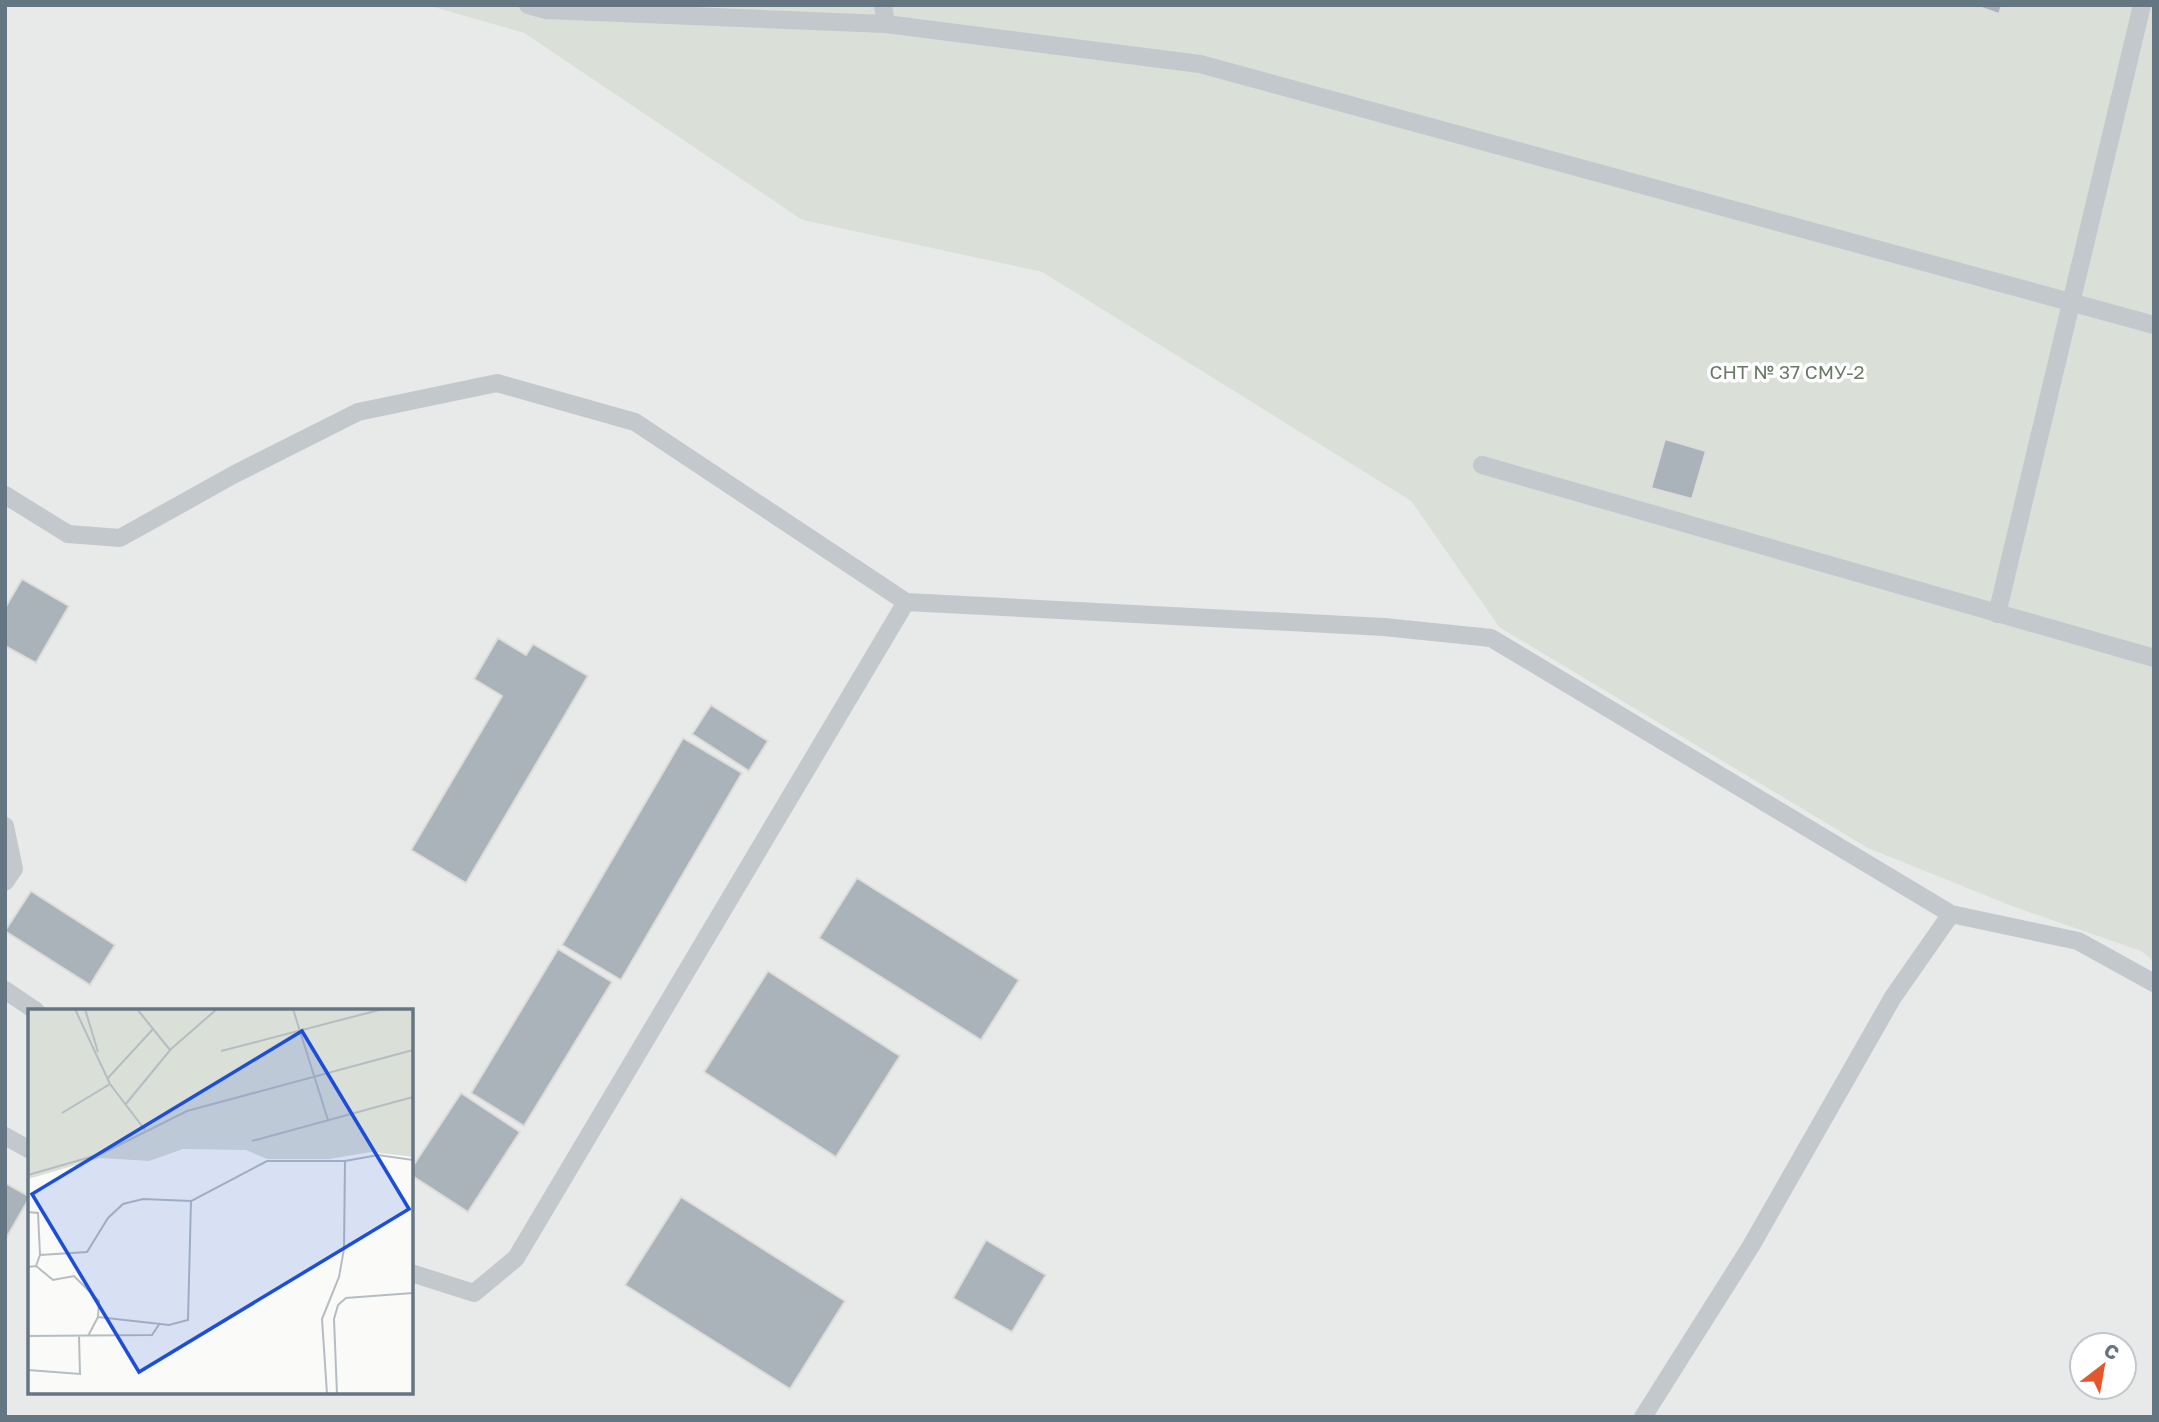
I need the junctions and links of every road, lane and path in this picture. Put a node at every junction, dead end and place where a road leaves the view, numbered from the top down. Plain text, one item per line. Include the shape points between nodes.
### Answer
1 (528, 5) edge
2 (883, 5) edge
3 (2142, 5) edge
4 (886, 24) junction
5 (2070, 300) junction
6 (2154, 325) edge
7 (1482, 465) dead end
8 (5, 495) edge
9 (906, 602) junction
10 (1997, 614) junction
11 (2154, 658) edge
12 (5, 826) edge
13 (5, 882) edge
14 (1951, 914) junction
15 (2154, 983) edge
16 (5, 990) edge
17 (33, 1009) edge
18 (5, 1136) edge
19 (28, 1149) edge
20 (413, 1274) edge
21 (1643, 1417) edge

1 - 4 lane via 546,10
2 - 4 lane
3 - 5 lane
4 - 5 lane via 1200,64
5 - 6 lane
5 - 10 lane
7 - 10 lane
8 - 9 lane via 68,534 120,538 358,412 497,383 635,422
9 - 14 lane via 1384,627 1492,638
9 - 20 lane via 516,1258 474,1293
10 - 11 lane
12 - 13 lane via 14,869
14 - 15 lane via 2078,941
14 - 21 lane via 1892,997 1752,1246
16 - 17 lane
18 - 19 lane

